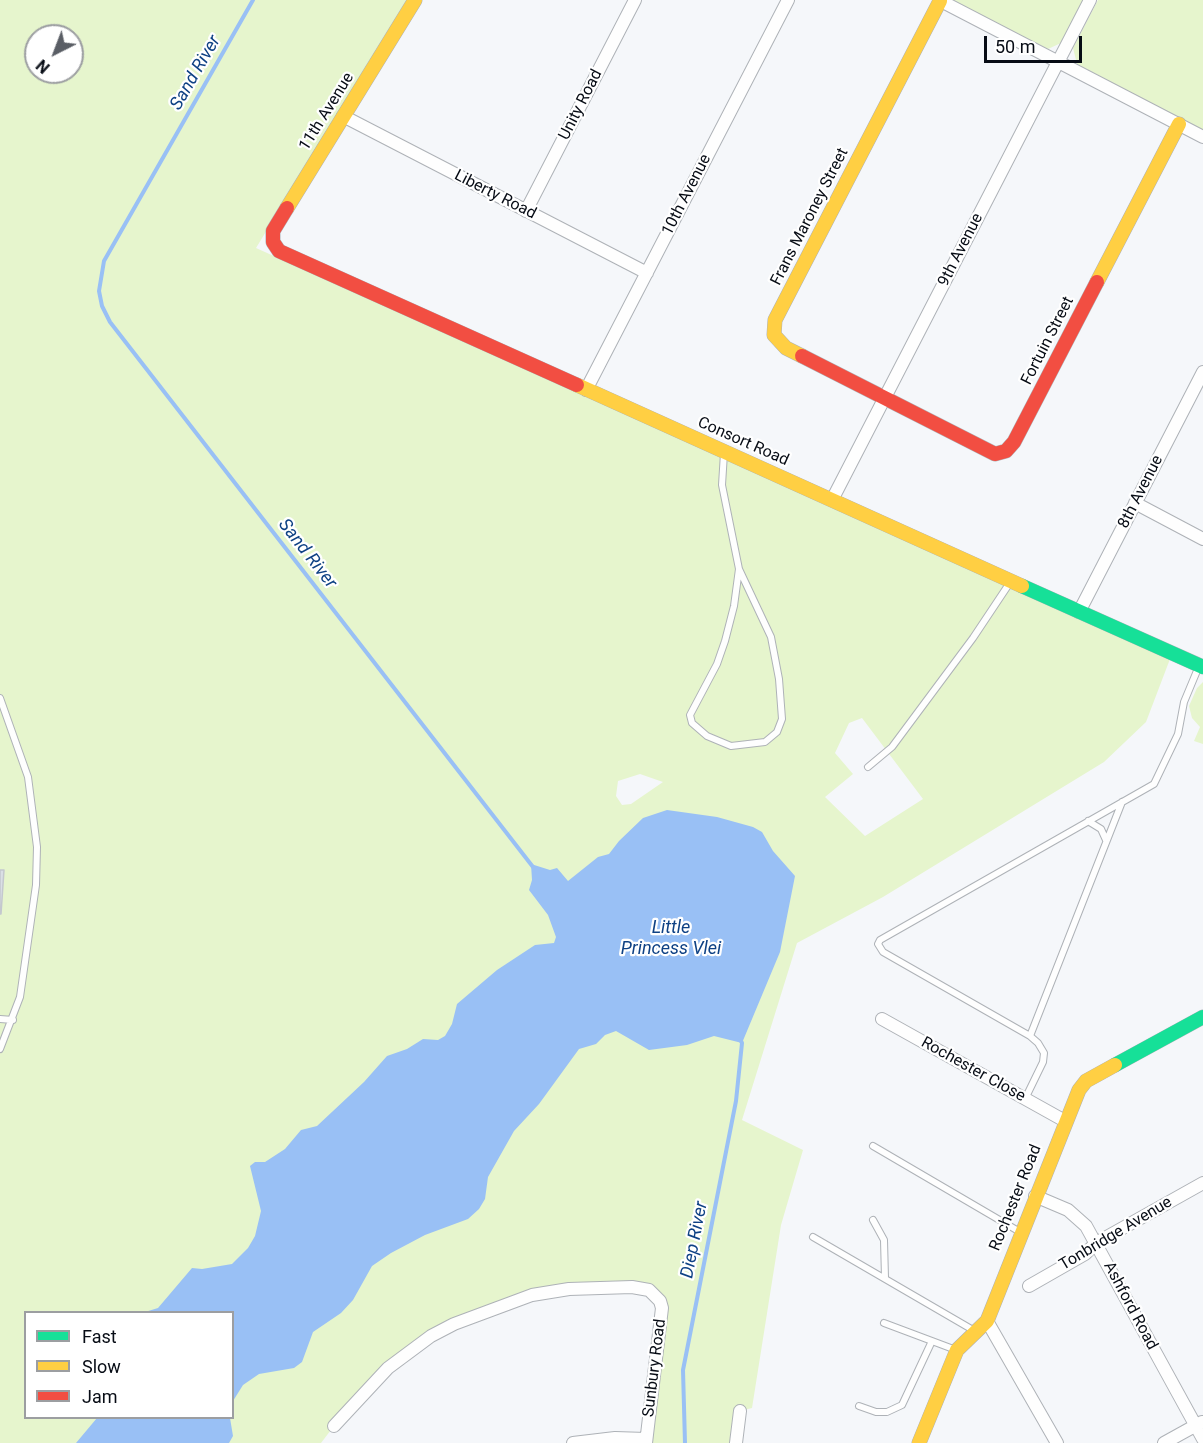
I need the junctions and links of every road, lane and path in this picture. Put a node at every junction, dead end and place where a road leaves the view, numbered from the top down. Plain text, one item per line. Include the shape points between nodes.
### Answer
1 (415, 0) edge
2 (635, 0) edge
3 (788, 0) edge
4 (940, 0) edge
5 (1090, 0) edge
6 (1059, 62) junction
7 (343, 116) junction
8 (1179, 124) junction
9 (1203, 137) edge
10 (526, 211) junction
11 (273, 242) joint
12 (647, 273) junction
13 (1203, 372) edge
14 (586, 390) junction
15 (884, 398) junction
16 (724, 452) junction
17 (832, 500) junction
18 (1135, 503) junction
19 (1203, 539) edge
20 (739, 569) junction
21 (1011, 581) junction
22 (1079, 612) junction
23 (1201, 667) edge
24 (0, 698) edge
25 (868, 767) dead end
26 (1122, 801) junction
27 (1088, 821) junction
28 (1106, 841) junction
29 (1203, 1017) edge
30 (0, 1019) edge
31 (882, 1019) dead end
32 (13, 1020) junction
33 (1030, 1035) junction
34 (0, 1049) edge
35 (1025, 1100) junction
36 (1065, 1121) junction
37 (873, 1146) dead end
38 (1203, 1183) edge
39 (1035, 1196) junction
40 (873, 1220) dead end
41 (1020, 1232) junction
42 (813, 1237) dead end
43 (1096, 1243) junction
44 (885, 1278) junction
45 (1029, 1286) dead end
46 (987, 1321) junction
47 (884, 1323) dead end
48 (976, 1332) junction
49 (932, 1341) junction
50 (957, 1350) junction
51 (859, 1406) dead end
52 (740, 1411) dead end
53 (1199, 1423) edge
54 (334, 1426) dead end
55 (1203, 1439) edge
56 (646, 1441) edge
57 (573, 1443) edge
58 (736, 1443) edge
59 (919, 1443) edge
60 (1057, 1443) edge
61 (1164, 1443) edge

1 - 7 street, 11th Avenue
2 - 10 street, Unity Road
3 - 12 street, 10th Avenue
4 - 6 street, Frans Maroney Street
4 - 15 street, Frans Maroney Street via 773,325 780,345
5 - 6 street, 9th Avenue
6 - 8 street
6 - 15 street, 9th Avenue
7 - 10 street, Liberty Road
7 - 11 street, 11th Avenue via 273,231
8 - 9 street
8 - 15 street, Fortuin Street via 1010,448 999,454 987,452
10 - 12 street, Liberty Road
11 - 14 street, Consort Road via 283,253
12 - 14 street, 10th Avenue
13 - 18 street, 8th Avenue
14 - 16 street, Consort Road
15 - 17 street, 9th Avenue
16 - 17 street, Consort Road
16 - 20 lane via 722,484
17 - 21 street, Consort Road
18 - 19 street
18 - 22 street, 8th Avenue
20 - 20 lane via 771,637 780,679 782,719 777,732 765,742 731,746 707,736 692,723 690,715 725,641
21 - 22 street, Consort Road
21 - 25 lane via 892,747
22 - 23 street, Consort Road
23 - 26 lane via 1184,702 1178,734 1155,784
24 - 32 lane via 28,777 37,847 27,957
26 - 27 lane
26 - 28 lane
27 - 28 lane via 1101,829
27 - 33 lane via 878,944 883,952
28 - 33 lane
29 - 36 street, Rochester Road via 1086,1081
30 - 32 lane
31 - 35 street, Rochester Close
32 - 34 lane
33 - 35 lane via 1044,1053
35 - 36 street, Rochester Close
36 - 39 street, Rochester Road
37 - 41 lane
38 - 43 street, Tonbridge Avenue
39 - 41 street, Rochester Road
39 - 43 street, Ashford Road via 1075,1215
40 - 44 lane via 885,1240
41 - 46 street, Rochester Road
42 - 44 lane
43 - 45 street, Tonbridge Avenue via 1085,1254
43 - 53 street, Ashford Road
44 - 48 lane
46 - 48 street, Rochester Road
46 - 60 street
47 - 49 lane
48 - 50 street, Rochester Road
49 - 50 lane
49 - 51 lane via 902,1405 887,1412
50 - 59 street, Rochester Road
52 - 58 street
53 - 55 street, Ashford Road
53 - 61 street
54 - 56 street, Sunbury Road via 374,1381 407,1353 431,1336 478,1313 532,1295 568,1289 632,1287 649,1290 662,1308
56 - 57 street via 615,1438

